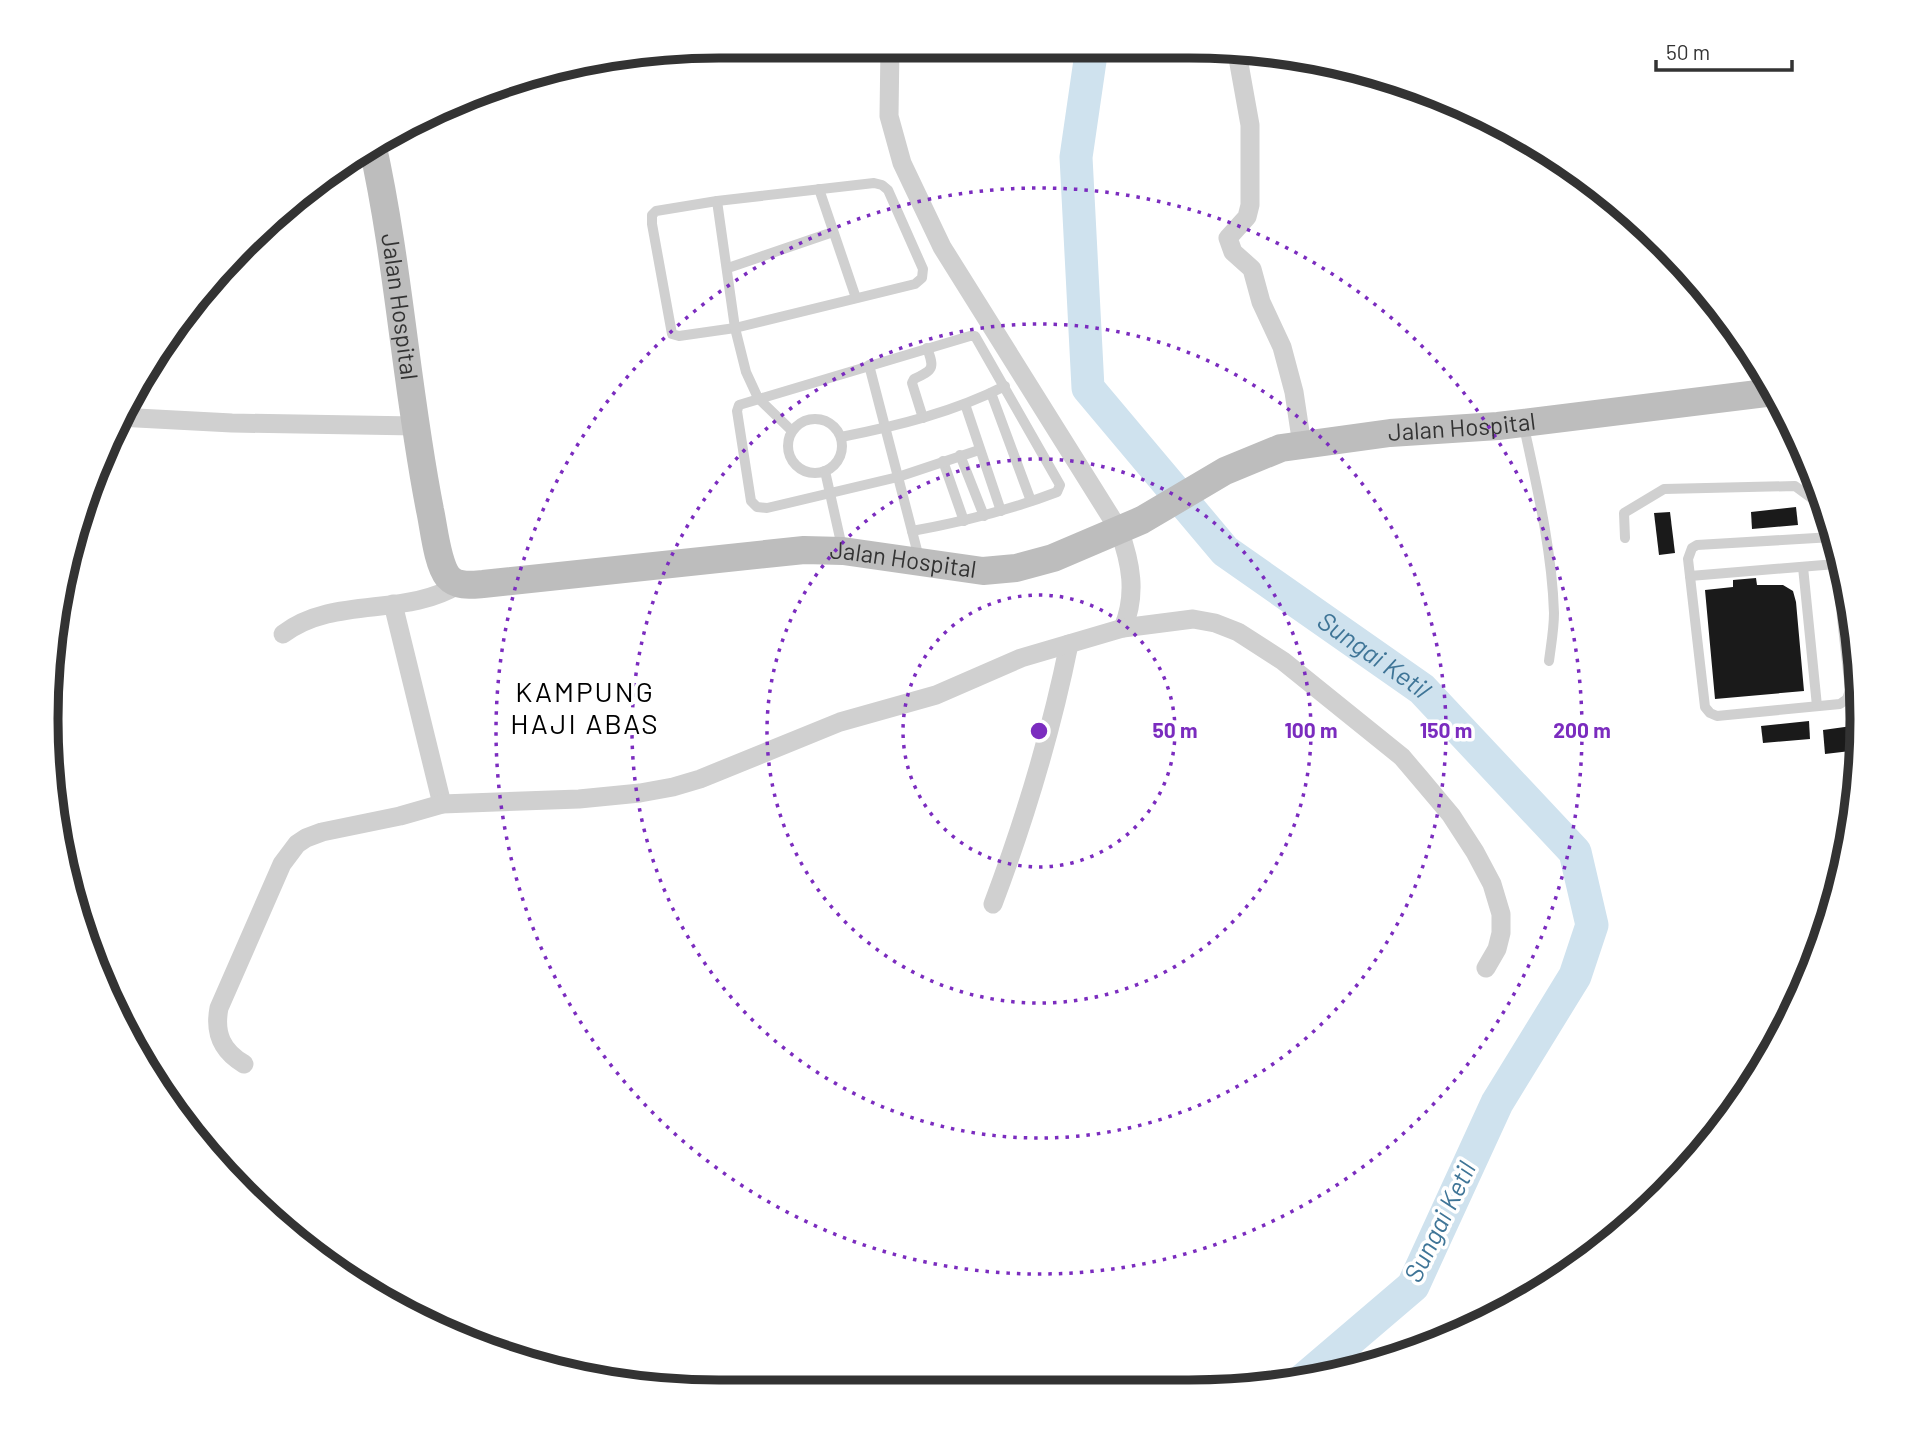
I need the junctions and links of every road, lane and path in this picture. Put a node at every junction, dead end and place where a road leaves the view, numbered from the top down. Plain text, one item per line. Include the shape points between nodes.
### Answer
1 (890, 58) edge
2 (1238, 60) edge
3 (374, 155) edge
4 (819, 189) junction
5 (717, 201) junction
6 (833, 232) junction
7 (728, 268) junction
8 (856, 298) junction
9 (735, 328) junction
10 (927, 348) junction
11 (869, 365) junction
12 (1005, 386) junction
13 (991, 393) junction
14 (1765, 393) edge
15 (758, 398) junction
16 (965, 404) junction
17 (131, 417) edge
18 (923, 418) junction
19 (1523, 422) junction
20 (416, 426) junction
21 (886, 428) junction
22 (792, 431) junction
23 (841, 438) junction
24 (1302, 444) junction
25 (979, 450) junction
26 (960, 456) junction
27 (943, 461) junction
28 (825, 471) junction
29 (898, 477) junction
30 (829, 495) junction
31 (1812, 499) edge
32 (1031, 501) junction
33 (1001, 511) junction
34 (984, 516) junction
35 (964, 521) junction
36 (1130, 525) junction
37 (912, 531) junction
38 (1625, 538) dead end
39 (1825, 538) edge
40 (843, 551) junction
41 (920, 562) junction
42 (1832, 564) edge
43 (1803, 567) junction
44 (1690, 576) junction
45 (459, 584) junction
46 (393, 604) junction
47 (1841, 607) edge
48 (1123, 628) junction
49 (283, 634) dead end
50 (1069, 644) junction
51 (1549, 661) dead end
52 (1849, 682) edge
53 (1849, 692) edge
54 (1817, 705) junction
55 (442, 804) junction
56 (993, 904) dead end
57 (1486, 968) dead end
58 (244, 1064) dead end

1 - 36 street via 889,116 902,163 942,247
2 - 24 street via 1251,125 1251,172 1247,218 1228,238 1252,270 1282,347
3 - 20 main road, Jalan Hospital
4 - 5 lane
4 - 6 lane
4 - 8 lane via 882,185 923,269 915,284
5 - 7 lane
5 - 9 lane via 656,211 652,224 671,334 679,337
6 - 7 lane
6 - 8 lane
7 - 9 lane
8 - 9 lane
9 - 15 lane
10 - 11 lane
10 - 12 lane via 975,336
10 - 18 lane via 932,367 912,383
11 - 15 lane
11 - 21 lane
12 - 13 lane
12 - 32 lane via 1060,485 1057,492
13 - 16 lane
13 - 32 lane
14 - 19 main road, Jalan Hospital
15 - 22 lane
15 - 30 lane via 739,405 737,411 751,501 767,508
16 - 18 lane
16 - 25 lane
17 - 20 street
18 - 21 lane
19 - 24 main road, Jalan Hospital
19 - 51 lane via 1540,504 1554,614
20 - 45 main road, Jalan Hospital via 440,556 448,577
21 - 23 lane
21 - 29 lane
22 - 23 lane via 813,419 835,427
22 - 28 lane via 788,442 794,463 814,473
23 - 28 lane via 840,457
24 - 36 main road, Jalan Hospital via 1224,471
25 - 26 lane
25 - 33 lane
26 - 27 lane
26 - 34 lane
27 - 29 lane
27 - 35 lane
28 - 30 lane
29 - 30 lane
29 - 37 lane
30 - 40 lane
31 - 38 lane via 1795,486 1664,489 1624,513
32 - 33 lane
33 - 34 lane
34 - 35 lane
35 - 37 lane
36 - 41 main road, Jalan Hospital via 1053,558 1016,568 984,571
36 - 48 street via 1127,553 1132,591
37 - 41 lane
39 - 44 lane via 1697,545 1689,552
40 - 41 main road, Jalan Hospital
40 - 45 main road, Jalan Hospital via 804,550
42 - 43 lane
43 - 44 lane
43 - 54 lane
44 - 54 lane via 1710,713 1717,716
45 - 46 street via 436,596
46 - 49 street via 325,613
46 - 55 street
47 - 52 lane
48 - 50 street
48 - 57 street via 1193,619 1238,632 1283,661 1402,758 1451,815 1492,884 1502,933
50 - 55 street via 1021,658 936,695 840,722 673,787 579,799
50 - 56 street via 1034,786
53 - 54 lane via 1840,704
55 - 58 street via 322,832 289,852 219,1009 222,1044

